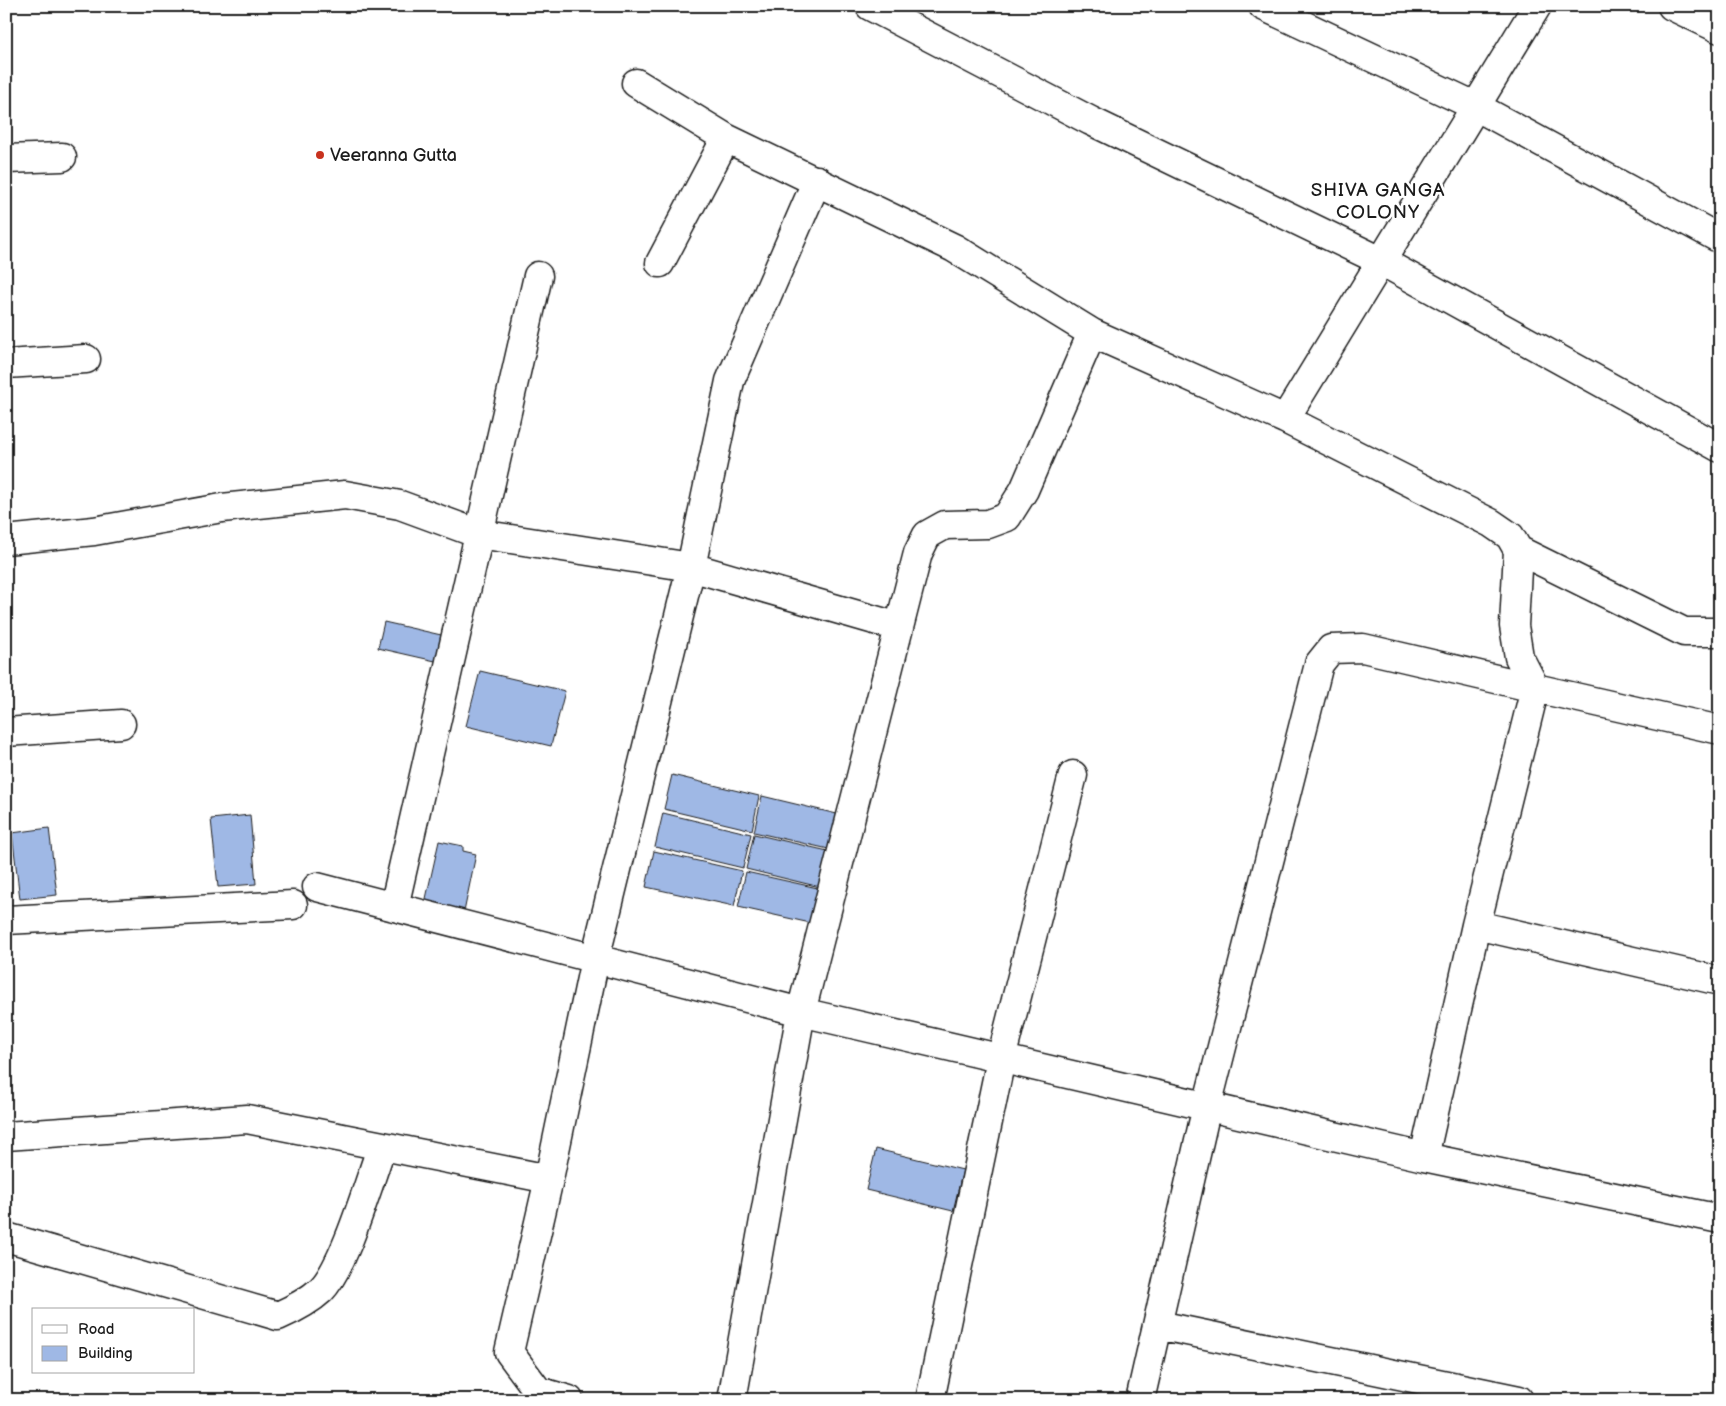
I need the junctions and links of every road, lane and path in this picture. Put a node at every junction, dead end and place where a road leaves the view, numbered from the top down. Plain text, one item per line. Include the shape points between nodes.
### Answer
1 (870, 6) edge
2 (1263, 6) edge
3 (1537, 6) edge
4 (1672, 6) edge
5 (1720, 30) edge
6 (636, 83) dead end
7 (1475, 106) junction
8 (726, 138) junction
9 (62, 157) dead end
10 (6, 159) edge
11 (817, 180) junction
12 (1720, 239) edge
13 (1381, 261) junction
14 (660, 263) dead end
15 (538, 276) dead end
16 (1092, 332) junction
17 (86, 358) dead end
18 (6, 364) edge
19 (1285, 419) junction
20 (1720, 448) edge
21 (478, 534) junction
22 (6, 540) edge
23 (1518, 550) junction
24 (690, 567) junction
25 (899, 627) junction
26 (1720, 632) edge
27 (1536, 688) junction
28 (121, 724) dead end
29 (1720, 730) edge
30 (6, 732) edge
31 (1073, 775) dead end
32 (317, 887) dead end
33 (293, 905) dead end
34 (394, 907) junction
35 (6, 920) edge
36 (1476, 925) junction
37 (595, 959) junction
38 (1720, 981) edge
39 (801, 1012) junction
40 (1001, 1059) junction
41 (1207, 1106) junction
42 (6, 1136) edge
43 (382, 1146) junction
44 (1424, 1157) junction
45 (549, 1179) junction
46 (1720, 1219) edge
47 (6, 1237) edge
48 (1158, 1325) junction
49 (569, 1400) edge
50 (732, 1400) edge
51 (930, 1400) edge
52 (1140, 1400) edge
53 (1519, 1400) edge

1 - 13 street via 1091,121
2 - 7 street
3 - 7 street
4 - 5 street
6 - 8 street
7 - 12 street
7 - 13 street
8 - 11 street
8 - 14 street
9 - 10 street
11 - 16 street via 954,248
11 - 24 street via 730,381
13 - 19 street
13 - 20 street
15 - 21 street
16 - 19 street
16 - 25 street via 1024,490 1007,518 988,524 946,525 927,535 918,553
17 - 18 street
19 - 23 street via 1491,523 1510,536
21 - 22 street via 400,505 345,496 222,508 94,530
21 - 24 street
21 - 34 street
23 - 26 street via 1684,632
23 - 27 street via 1516,634 1519,657
24 - 25 street
24 - 37 street
25 - 39 street
27 - 29 street
27 - 36 street
27 - 41 street via 1363,648 1332,649 1319,664
28 - 30 street
31 - 40 street
32 - 34 street
33 - 35 street
34 - 37 street
36 - 38 street
36 - 44 street
37 - 39 street
37 - 45 street
39 - 40 street
39 - 50 street
40 - 41 street
40 - 51 street
41 - 44 street
41 - 48 street
42 - 43 street via 247,1119
43 - 45 street
43 - 47 street via 338,1265 322,1289 302,1305 278,1316
44 - 46 street
45 - 49 street via 509,1352 538,1392
48 - 52 street
48 - 53 street

